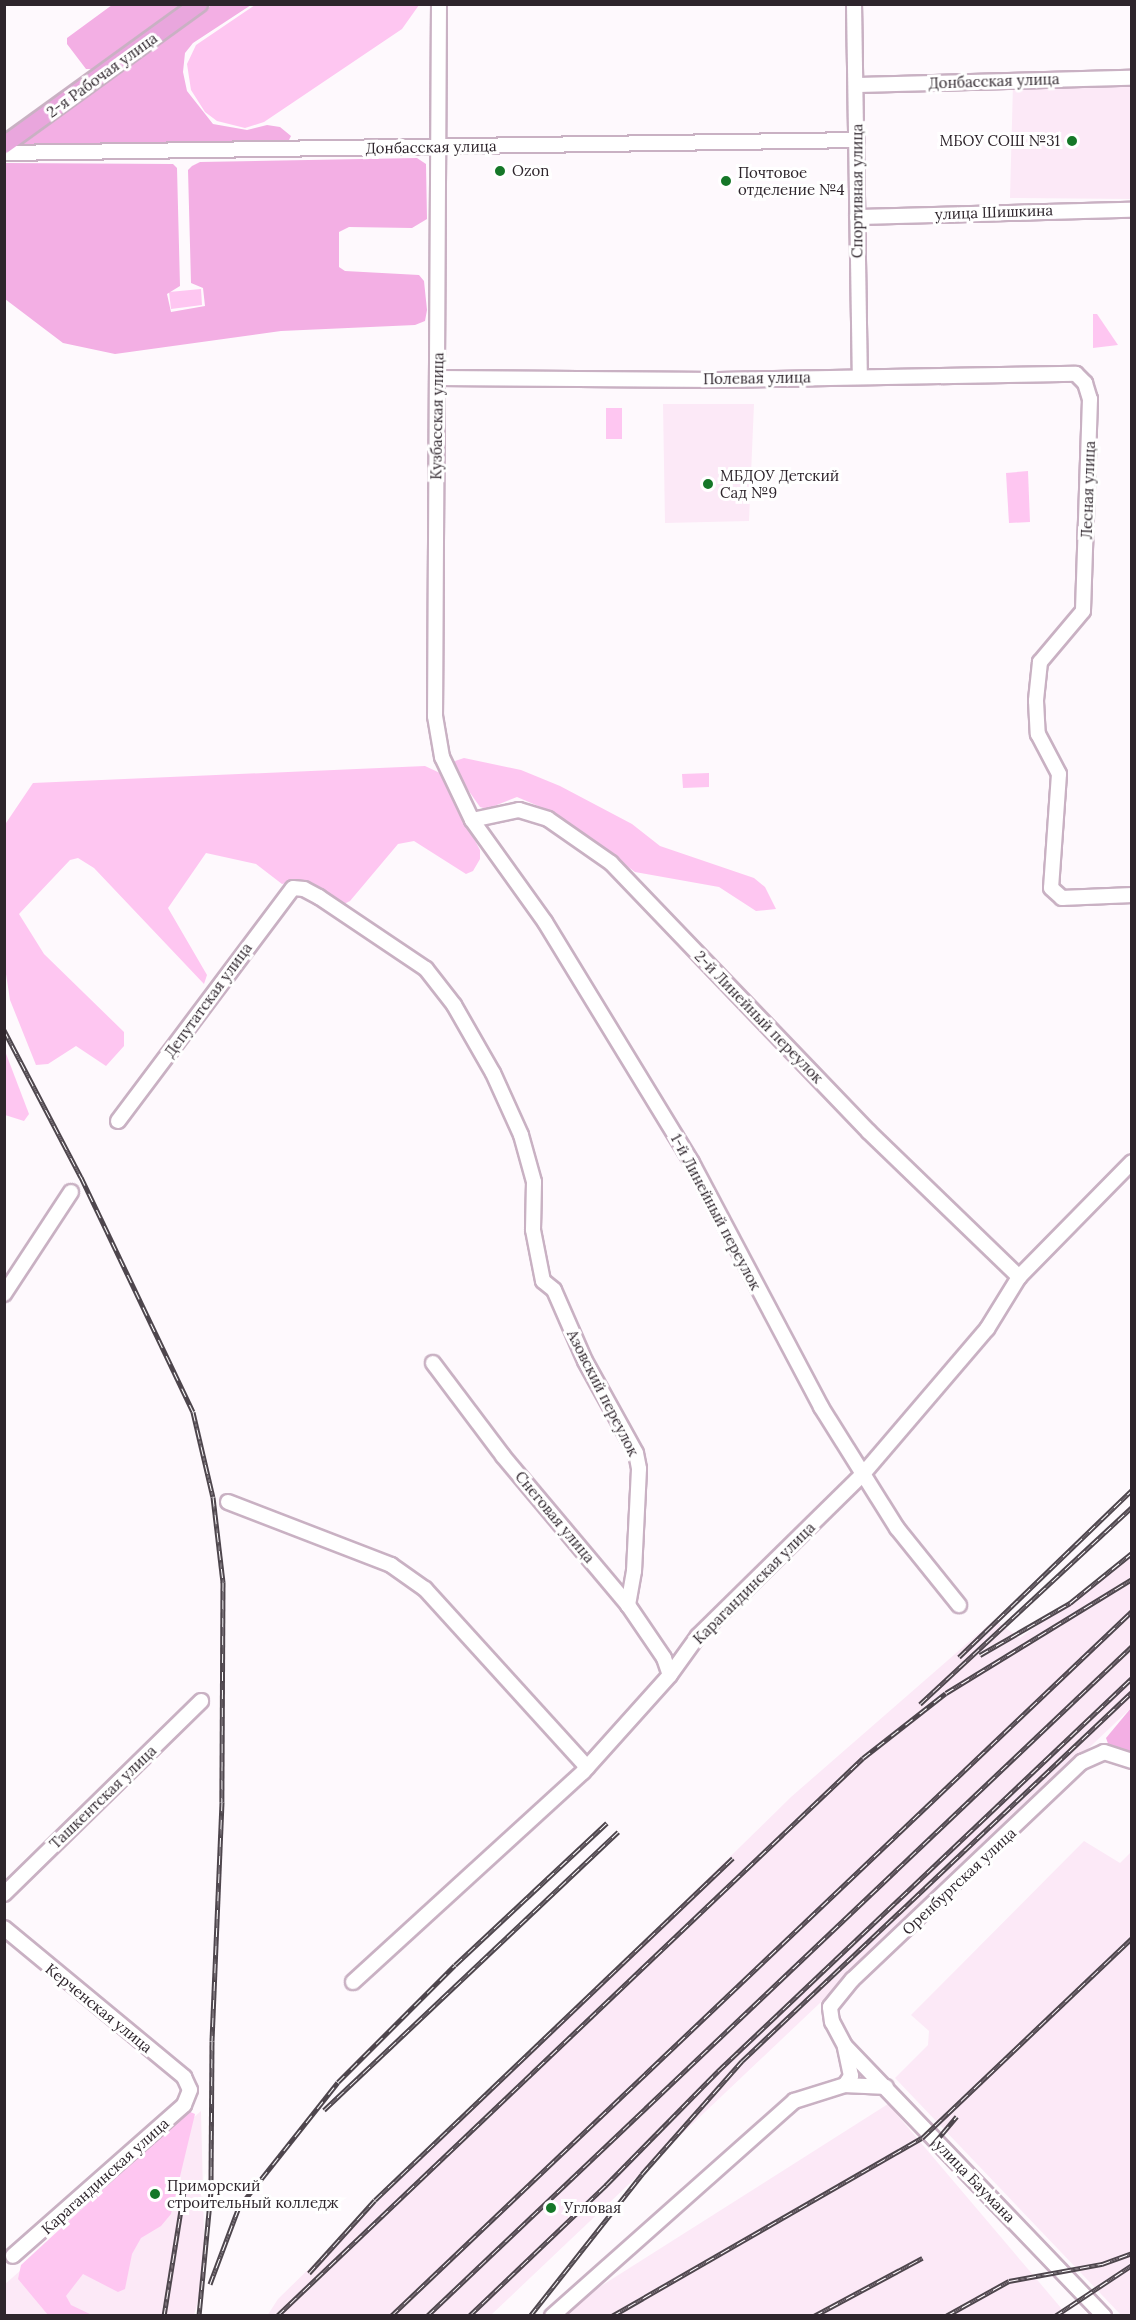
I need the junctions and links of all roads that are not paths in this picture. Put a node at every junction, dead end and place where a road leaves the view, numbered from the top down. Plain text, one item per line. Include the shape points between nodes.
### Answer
1 (199, 4) edge
2 (439, 4) edge
3 (854, 4) edge
4 (1131, 78) edge
5 (856, 85) junction
6 (857, 140) junction
7 (4, 145) edge
8 (438, 146) junction
9 (4, 153) edge
10 (1131, 210) edge
11 (858, 217) junction
12 (1076, 374) joint
13 (860, 377) junction
14 (438, 378) junction
15 (472, 820) junction
16 (304, 888) joint
17 (1131, 895) edge
18 (118, 1121) dead end
19 (1131, 1162) edge
20 (71, 1191) dead end
21 (1020, 1277) junction
22 (4, 1294) edge
23 (433, 1363) dead end
24 (863, 1474) junction
25 (228, 1502) dead end
26 (628, 1605) junction
27 (959, 1605) dead end
28 (670, 1675) junction
29 (201, 1701) dead end
30 (1131, 1761) edge
31 (588, 1767) junction
32 (4, 1893) edge
33 (4, 1928) edge
34 (353, 1982) dead end
35 (845, 2046) junction
36 (845, 2085) junction
37 (886, 2087) junction
38 (190, 2090) joint
39 (13, 2256) dead end
40 (552, 2316) edge
41 (1104, 2316) edge

1 - 7 main road, 2-я Рабочая улица
2 - 8 street, Кузбасская улица
3 - 5 street, Спортивная улица
4 - 5 street, Донбасская улица
5 - 6 street, Спортивная улица
6 - 8 street, Донбасская улица
6 - 11 street, Спортивная улица
8 - 9 street, Донбасская улица
8 - 14 street, Кузбасская улица
10 - 11 street, улица Шишкина
11 - 13 street, Спортивная улица
12 - 13 street, Полевая улица
12 - 17 street, Лесная улица via 1085,383 1089,399 1083,611 1040,662 1038,734 1059,774 1051,888 1062,898
13 - 14 street, Полевая улица
14 - 15 street, Кузбасская улица via 436,740
15 - 21 street, 2-й Линейный переулок via 519,810 548,819 611,863 869,1132
15 - 24 street, 1-й Линейный переулок via 545,922 686,1153 772,1320
16 - 18 street, Депутатская улица via 293,888 283,897
16 - 26 street, Азовский переулок via 426,969 454,1005 498,1084 521,1135 534,1182 533,1230 543,1281 554,1290 585,1361 636,1453 639,1469 635,1560
19 - 21 street, Карагандинская улица
20 - 22 street
21 - 24 street, Карагандинская улица via 987,1329
23 - 26 street, Снеговая улица via 503,1456
24 - 27 street, 1-й Линейный переулок via 913,1550
24 - 28 street, Карагандинская улица via 698,1636
25 - 31 street via 391,1565 425,1589
26 - 28 street, Снеговая улица via 664,1658
28 - 31 street, Карагандинская улица
29 - 32 street, Ташкентская улица
30 - 35 street, Оренбургская улица via 1104,1752 1082,1762 834,1998 830,2007 832,2022
31 - 34 street, Карагандинская улица
33 - 38 street, Керченская улица via 184,2077
35 - 36 street via 851,2076
35 - 37 street, улица Баумана
36 - 37 street
36 - 40 street via 794,2101
37 - 41 street, улица Баумана
38 - 39 street, Карагандинская улица via 184,2105

